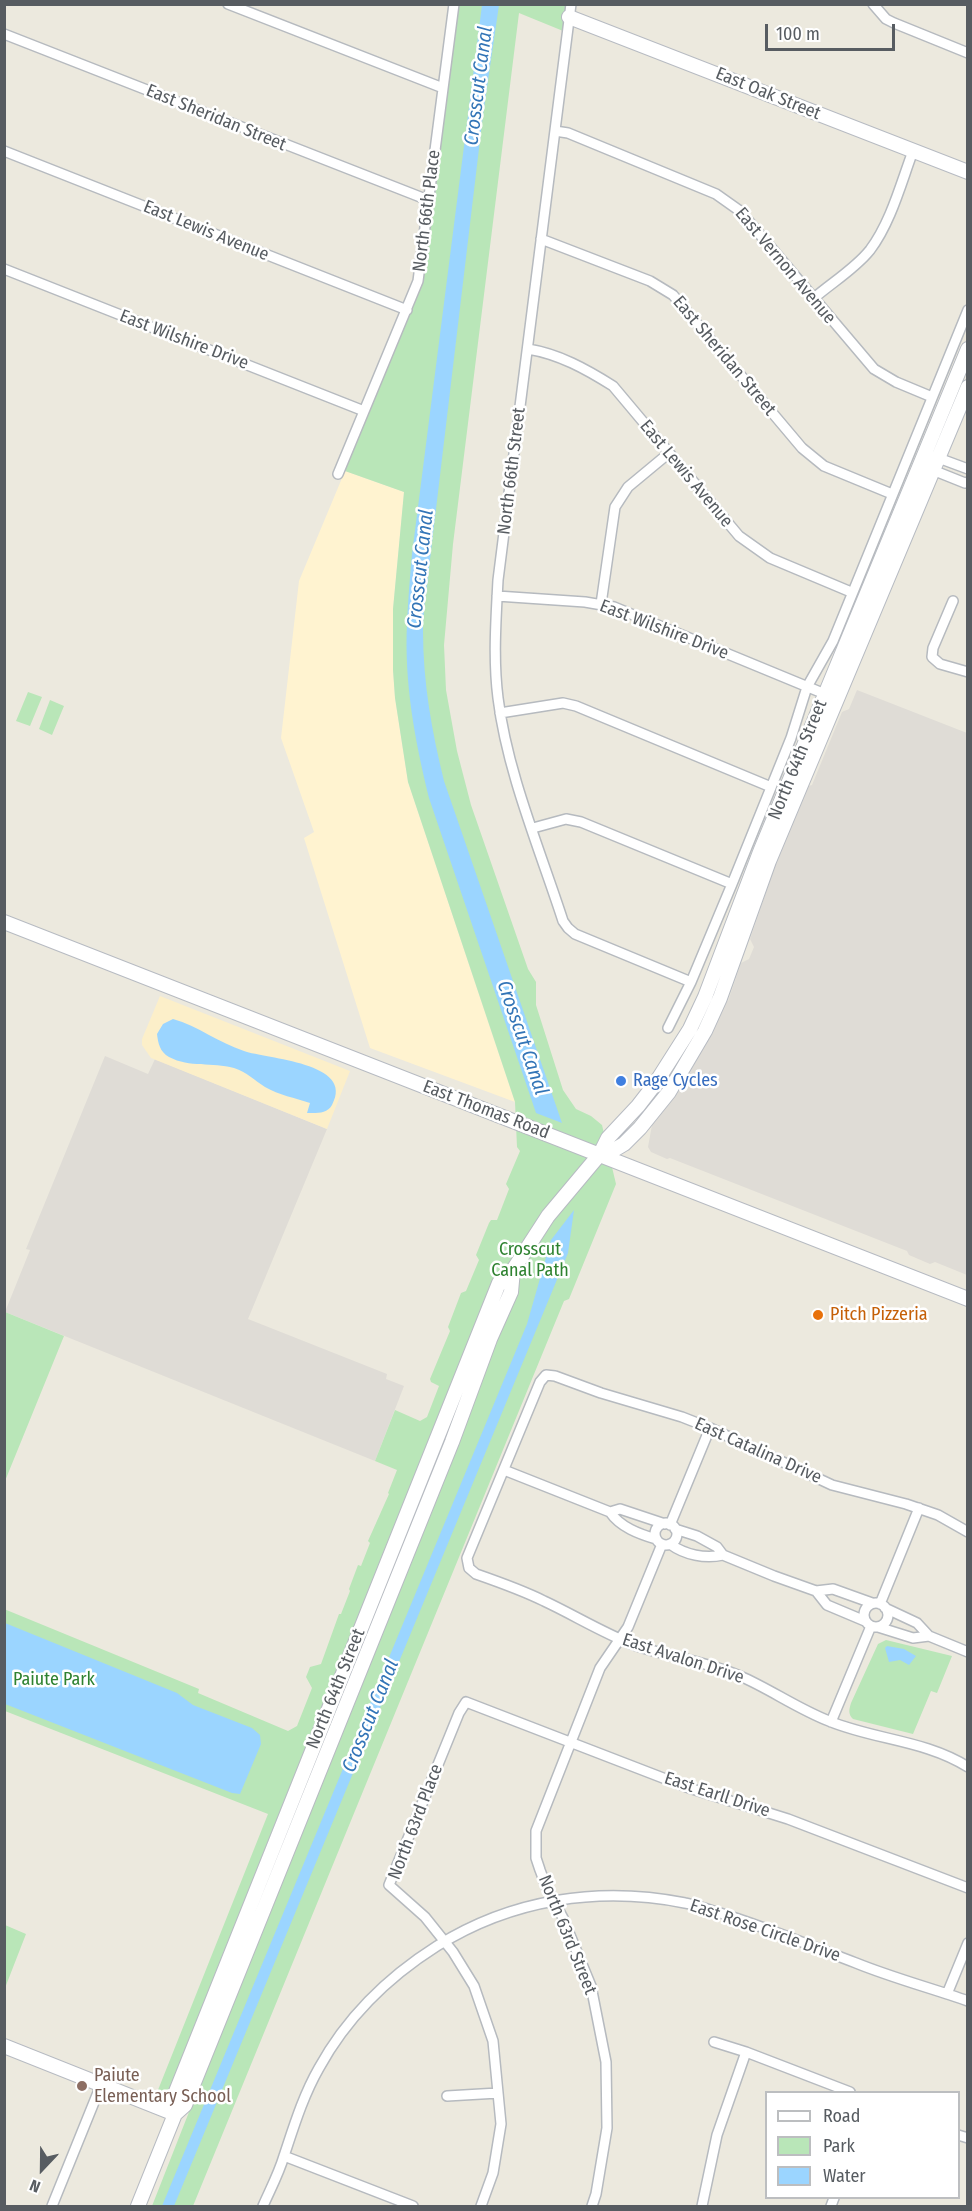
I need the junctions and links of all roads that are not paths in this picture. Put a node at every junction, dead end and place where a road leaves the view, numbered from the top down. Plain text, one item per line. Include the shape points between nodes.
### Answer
1 (228, 4) edge
2 (454, 4) edge
3 (873, 4) edge
4 (570, 11) edge
5 (4, 34) edge
6 (968, 53) edge
7 (444, 88) junction
8 (555, 131) junction
9 (913, 151) junction
10 (4, 152) edge
11 (968, 172) edge
12 (428, 200) junction
13 (541, 239) junction
14 (4, 269) edge
15 (813, 299) junction
16 (407, 310) junction
17 (968, 310) edge
18 (528, 349) junction
19 (968, 349) edge
20 (968, 387) edge
21 (932, 397) junction
22 (364, 411) junction
23 (669, 453) junction
24 (929, 461) junction
25 (968, 469) edge
26 (338, 474) dead end
27 (968, 482) edge
28 (892, 494) junction
29 (851, 592) junction
30 (497, 596) junction
31 (953, 601) dead end
32 (601, 604) junction
33 (968, 672) edge
34 (807, 687) junction
35 (825, 694) junction
36 (838, 698) junction
37 (500, 713) junction
38 (771, 787) junction
39 (532, 828) junction
40 (732, 884) junction
41 (4, 922) edge
42 (691, 982) junction
43 (708, 1008) junction
44 (668, 1028) dead end
45 (600, 1154) junction
46 (968, 1299) edge
47 (710, 1428) junction
48 (504, 1470) junction
49 (919, 1508) junction
50 (610, 1512) junction
51 (670, 1526) junction
52 (968, 1532) edge
53 (663, 1543) junction
54 (723, 1555) junction
55 (816, 1591) junction
56 (879, 1605) junction
57 (871, 1625) junction
58 (929, 1635) junction
59 (621, 1639) junction
60 (968, 1652) edge
61 (466, 1702) joint
62 (831, 1722) junction
63 (570, 1741) junction
64 (968, 1767) edge
65 (968, 1888) edge
66 (554, 1900) junction
67 (444, 1941) junction
68 (968, 1942) edge
69 (947, 1994) junction
70 (968, 2001) edge
71 (714, 2042) dead end
72 (4, 2046) edge
73 (746, 2052) junction
74 (101, 2085) junction
75 (847, 2091) edge
76 (498, 2093) junction
77 (447, 2097) dead end
78 (175, 2114) junction
79 (284, 2156) junction
80 (52, 2206) edge
81 (138, 2206) edge
82 (263, 2206) edge
83 (413, 2206) edge
84 (480, 2206) edge
85 (592, 2206) edge
86 (702, 2206) edge

1 - 7 street
2 - 7 street, North 66th Place
3 - 6 street via 886,19
4 - 8 street, North 66th Street
4 - 9 main road, East Oak Street
5 - 12 street, East Sheridan Street
7 - 12 street, North 66th Place
8 - 13 street, North 66th Street
8 - 15 street, East Vernon Avenue via 588,141 729,201
9 - 11 main road, East Oak Street
9 - 15 street via 876,241
10 - 16 street, East Lewis Avenue
12 - 16 street, North 66th Place via 420,271
13 - 18 street, North 66th Street
13 - 28 street, East Sheridan Street via 650,281 673,294 802,448 824,466
14 - 22 street, East Wilshire Drive
15 - 21 street, East Vernon Avenue via 874,369
16 - 22 street, North 66th Place
17 - 21 street, North 64th Street
18 - 23 street, East Lewis Avenue via 586,368 613,386
18 - 30 street, North 66th Street
19 - 24 main road, North 64th Street
20 - 24 main road, North 64th Street
21 - 28 street, North 64th Street
22 - 26 street, North 66th Place
23 - 29 street, East Lewis Avenue via 739,536 770,558
23 - 32 street via 628,487 615,507
24 - 25 street
24 - 27 street
24 - 35 main road, North 64th Street
24 - 36 main road, North 64th Street
28 - 29 street, North 64th Street
29 - 34 street, North 64th Street
30 - 32 street, East Wilshire Drive
30 - 37 street, North 66th Street via 495,657
31 - 33 street via 932,657 940,664
32 - 34 street, East Wilshire Drive
34 - 35 street, East Wilshire Drive
34 - 38 street, North 64th Street
35 - 36 main road
35 - 43 main road, North 64th Street via 760,852
36 - 43 main road, North 64th Street
37 - 38 street via 562,703 576,706
37 - 39 street, North 66th Street via 510,761
38 - 40 street, North 64th Street
39 - 40 street via 566,819 580,822
39 - 42 street, North 66th Street via 568,928
40 - 42 street, North 64th Street
41 - 45 main road, East Thomas Road
42 - 44 street, North 64th Street
43 - 45 main road, North 64th Street via 690,1058 657,1108 624,1144
45 - 46 main road, East Thomas Road
45 - 78 main road, North 64th Street via 548,1216 513,1270 499,1283 173,2099
47 - 48 street, East Catalina Drive via 546,1375
47 - 49 street, East Catalina Drive via 832,1485
47 - 51 street
48 - 50 street
48 - 59 street, East Avalon Drive via 467,1558 469,1568
49 - 52 street, East Catalina Drive
49 - 56 street
50 - 51 street via 620,1509
50 - 53 street via 623,1525
51 - 53 street via 676,1538
51 - 53 street via 660,1525 656,1530
51 - 54 street via 717,1546
53 - 54 street via 709,1558
53 - 59 street, North 63rd Street
54 - 55 street
55 - 56 street via 833,1589
55 - 57 street via 827,1605
56 - 57 street via 864,1611
56 - 57 street via 887,1619
56 - 58 street via 917,1623
57 - 58 street via 913,1638
57 - 62 street
58 - 60 street
59 - 62 street, East Avalon Drive via 728,1671
59 - 63 street, North 63rd Street via 600,1668
61 - 63 street, East Earll Drive
61 - 67 street, North 63rd Place via 389,1885
62 - 64 street, East Avalon Drive via 913,1743
63 - 65 street, East Earll Drive
63 - 66 street, North 63rd Street via 540,1818 535,1843 540,1870
66 - 67 street, East Rose Circle Drive via 495,1917
66 - 69 street, East Rose Circle Drive via 615,1895 688,1903
66 - 85 street, North 63rd Street via 591,1986 606,2062 607,2128
67 - 76 street, North 63rd Place via 474,1986 493,2041
67 - 79 street, East Rose Circle Drive via 397,1973 355,2015 307,2091
68 - 69 street
69 - 70 street, East Rose Circle Drive
71 - 73 street
72 - 74 main road
73 - 75 street
73 - 86 street via 717,2135
74 - 78 main road
74 - 80 street
76 - 77 street
76 - 84 street, North 63rd Place via 500,2134 493,2173
78 - 81 main road, North 64th Street
79 - 82 street, East Rose Circle Drive
79 - 83 street

